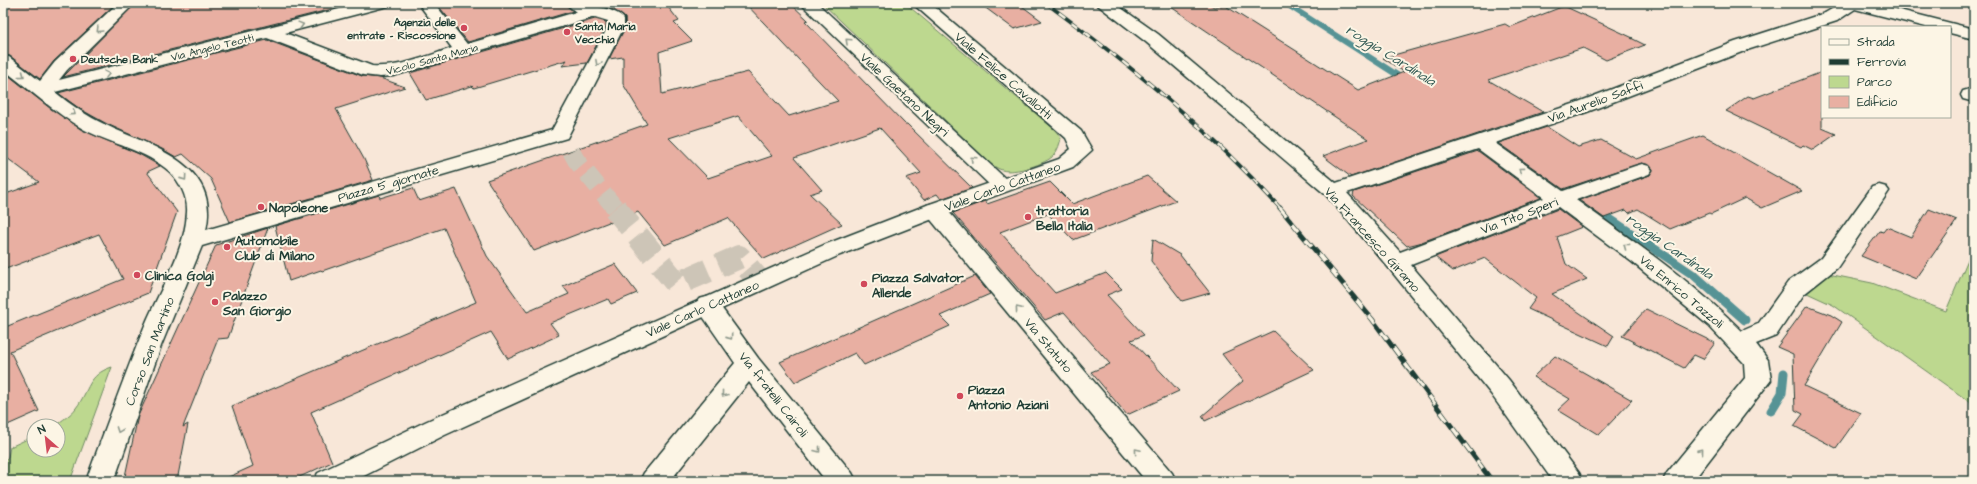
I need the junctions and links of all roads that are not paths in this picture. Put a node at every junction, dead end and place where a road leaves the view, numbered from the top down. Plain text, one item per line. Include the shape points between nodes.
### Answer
1 (127, 3) edge
2 (382, 3) edge
3 (426, 3) edge
4 (573, 3) edge
5 (808, 3) edge
6 (920, 3) edge
7 (1103, 3) edge
8 (1853, 3) edge
9 (595, 12) junction
10 (1942, 26) edge
11 (1951, 28) edge
12 (270, 33) junction
13 (1974, 34) edge
14 (463, 51) junction
15 (3, 61) edge
16 (42, 90) junction
17 (1480, 141) junction
18 (1082, 150) joint
19 (1642, 170) dead end
20 (1002, 186) junction
21 (1333, 191) junction
22 (1879, 191) dead end
23 (1560, 199) junction
24 (935, 210) junction
25 (193, 241) junction
26 (1396, 262) junction
27 (707, 304) junction
28 (1740, 341) junction
29 (749, 364) junction
30 (100, 481) edge
31 (328, 481) edge
32 (654, 481) edge
33 (842, 481) edge
34 (1162, 481) edge
35 (1569, 481) edge
36 (1677, 481) edge

1 -> 16 street via 61,66
12 -> 2 street, Via Angelo Teotti
3 - 14 street
4 - 9 street via 577,8
20 -> 5 street, Viale Gaetano Negri
6 - 18 street, Viale Felice Cavallotti via 1074,135
7 - 21 street, Via Francesco Giramo via 1152,38
8 - 10 street
8 - 17 street, Via Aurelio Saffi via 1831,17 1741,46 1580,108
9 - 14 street, Vicolo Santa Maria
9 -> 25 street, Piazza 5 giornate via 612,16 616,19 616,27 560,134
11 - 13 street
12 - 14 street, Vicolo Santa Maria via 369,71 393,71
16 -> 12 street, Via Angelo Teotti
15 -> 16 street, Corso San Martino
16 -> 25 street, Corso San Martino via 91,125 176,167 194,193 199,213
17 - 21 street, Via Aurelio Saffi
23 -> 17 street, Via Enrico Tazzoli
18 - 20 street, Viale Carlo Cattaneo via 1066,163
19 - 23 street, Via Tito Speri
20 - 24 street, Viale Carlo Cattaneo
21 - 26 street, Via Francesco Giramo
22 - 28 street via 1829,263 1796,288 1767,330
23 - 26 street, Via Tito Speri
28 -> 23 street, Via Enrico Tazzoli via 1640,256
24 - 27 street, Viale Carlo Cattaneo via 832,250
34 -> 24 street, Via Statuto
25 -> 30 street, Corso San Martino via 167,302
26 - 35 street, Via Francesco Giramo via 1500,387
27 -> 29 street, Via fratelli Cairoli
27 - 31 street, Viale Carlo Cattaneo via 436,428
36 -> 28 street, Via Enrico Tazzoli via 1758,380 1756,360
29 -> 32 street
29 -> 33 street, Via fratelli Cairoli

